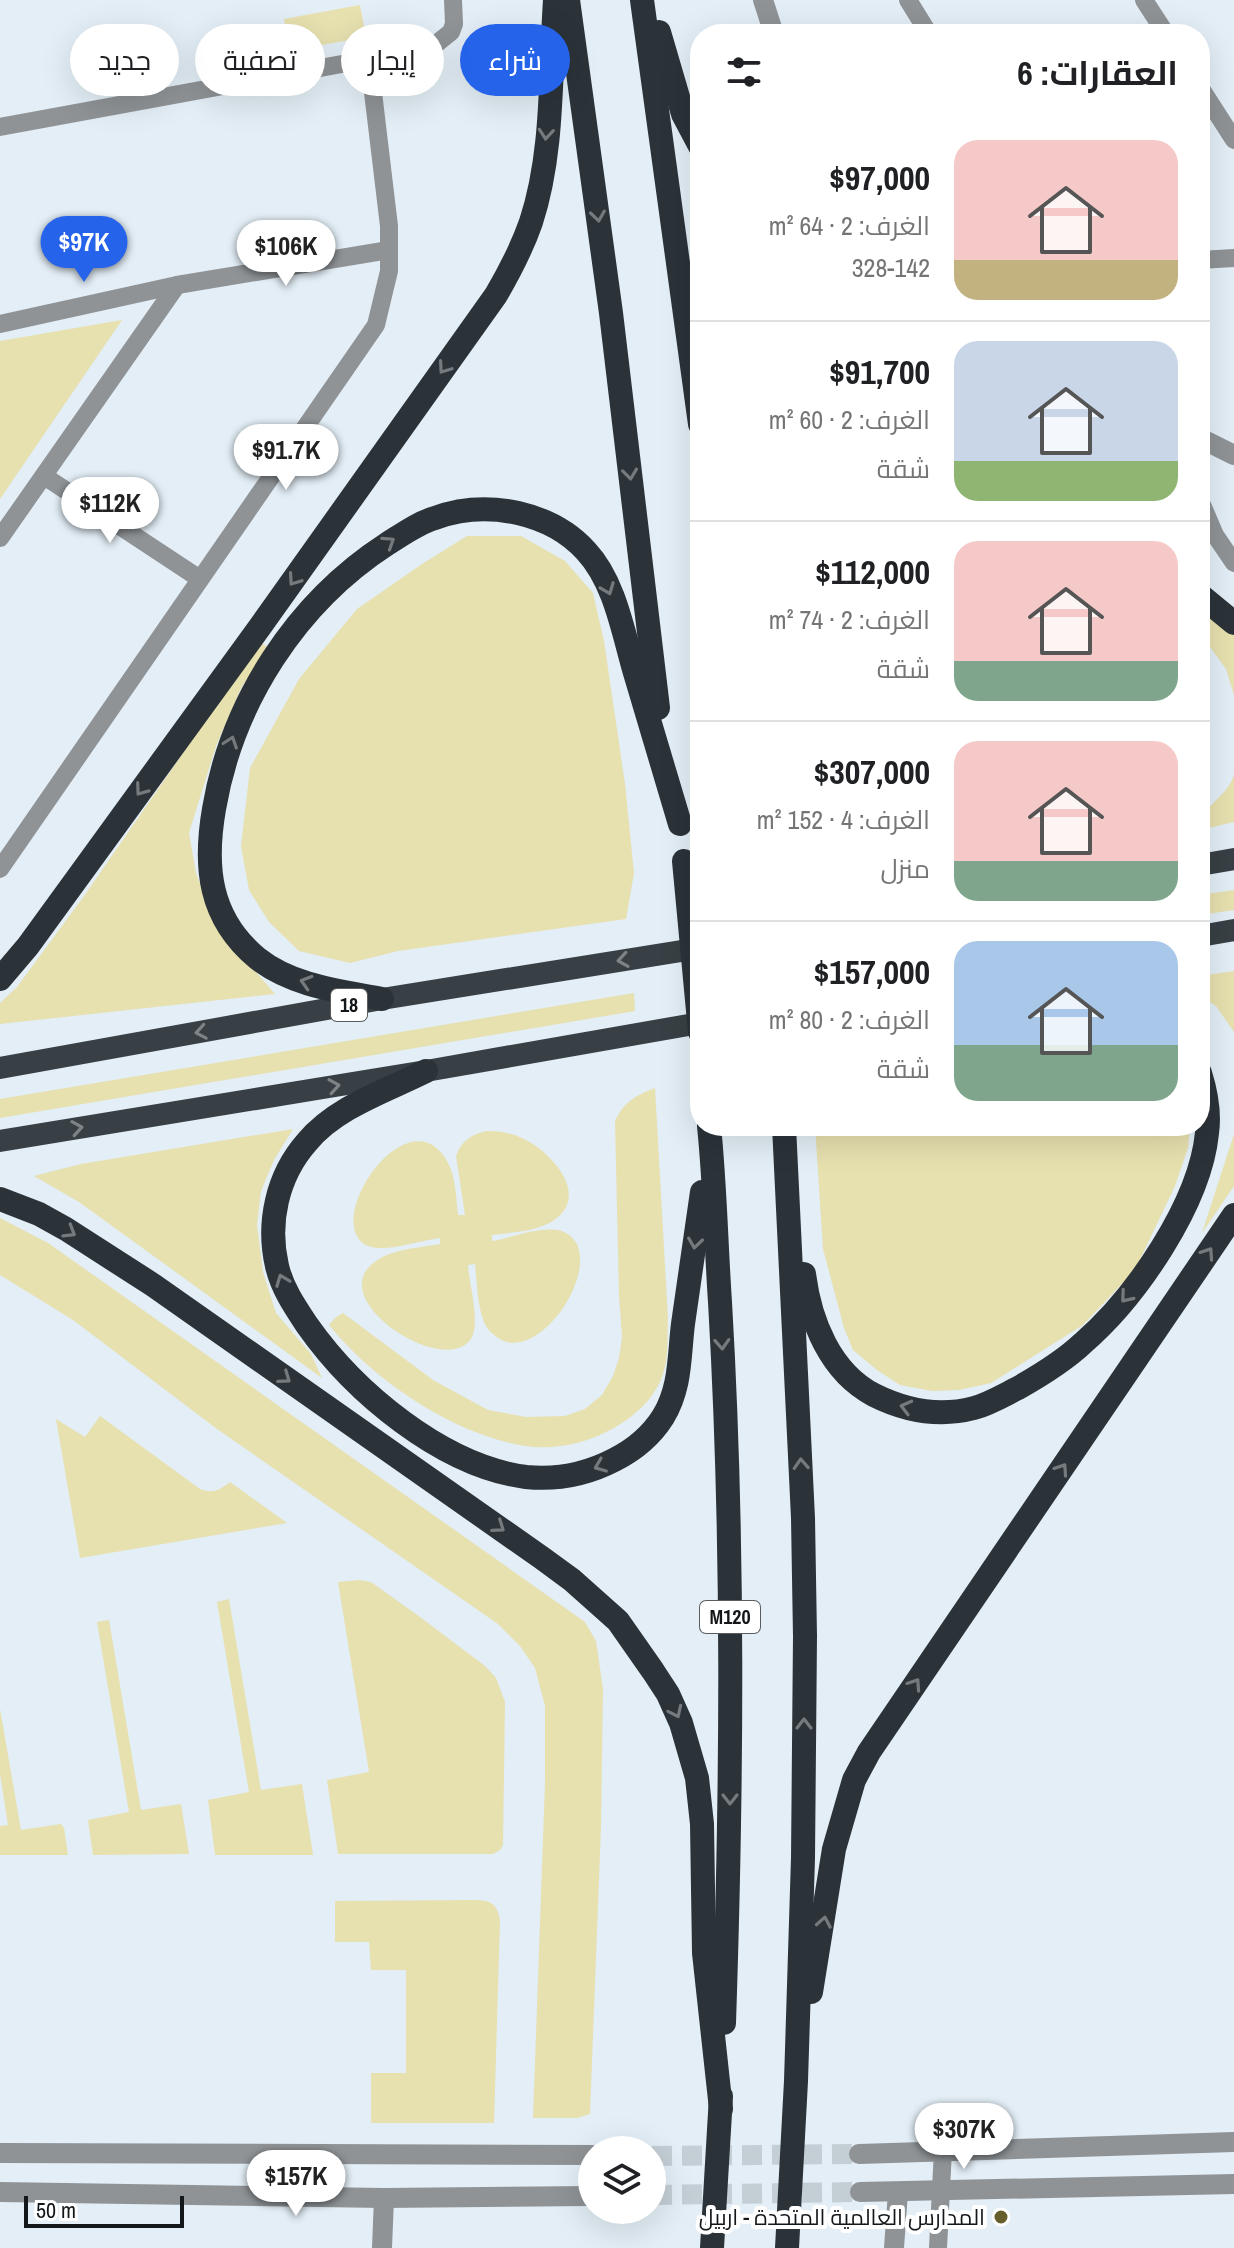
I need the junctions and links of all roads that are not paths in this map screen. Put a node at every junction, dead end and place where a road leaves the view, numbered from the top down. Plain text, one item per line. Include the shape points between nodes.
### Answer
1 (453, 0) edge
2 (555, 0) edge
3 (568, 0) edge
4 (642, 0) edge
5 (649, 0) edge
6 (763, 0) edge
7 (908, 0) edge
8 (1144, 0) edge
9 (771, 24) edge
10 (923, 24) edge
11 (1160, 24) edge
12 (444, 39) edge
13 (341, 64) edge
14 (373, 96) edge
15 (1210, 103) edge
16 (0, 127) edge
17 (690, 127) edge
18 (1234, 140) edge
19 (389, 250) junction
20 (1234, 258) edge
21 (1210, 259) edge
22 (177, 285) junction
23 (0, 324) edge
24 (690, 351) edge
25 (1210, 444) edge
26 (1234, 455) edge
27 (44, 476) junction
28 (1210, 523) edge
29 (0, 538) edge
30 (1234, 563) edge
31 (200, 579) junction
32 (1210, 603) edge
33 (1234, 623) edge
34 (680, 824) junction
35 (1234, 859) edge
36 (1210, 863) edge
37 (0, 869) edge
38 (690, 925) edge
39 (1234, 930) edge
40 (1210, 934) edge
41 (690, 950) edge
42 (0, 979) edge
43 (382, 999) junction
44 (690, 1025) edge
45 (0, 1068) edge
46 (426, 1071) junction
47 (708, 1136) edge
48 (709, 1136) edge
49 (784, 1136) edge
50 (784, 1136) edge
51 (1207, 1136) edge
52 (0, 1141) edge
53 (0, 1199) edge
54 (1234, 1215) edge
55 (796, 2081) junction
56 (721, 2109) junction
57 (1234, 2142) edge
58 (943, 2150) junction
59 (0, 2153) edge
60 (859, 2154) tunnel mouth
61 (578, 2155) edge
62 (1234, 2184) edge
63 (943, 2190) junction
64 (0, 2192) edge
65 (860, 2192) tunnel mouth
66 (898, 2192) junction
67 (578, 2196) edge
68 (384, 2198) junction
69 (382, 2248) edge
70 (712, 2248) edge
71 (787, 2248) edge
72 (894, 2248) edge
73 (938, 2248) edge

1 - 12 street via 451,32
2 -> 42 highway via 543,166 531,220 510,271 262,624
3 -> 34 highway via 651,661
4 - 24 highway
5 - 17 highway
6 - 9 street
7 - 10 street
8 - 11 street
13 - 16 street
14 - 19 street
15 - 18 street
19 - 22 street
19 - 31 street via 376,325
20 - 21 street
22 - 23 street
22 - 27 street
25 - 26 street
27 - 29 street
27 - 31 street
28 - 30 street
31 - 37 street
32 - 33 highway
34 - 38 highway, bridge
43 -> 34 highway via 300,981 258,958 240,941 217,902 209,841 232,738 270,663 325,593 415,526 453,512 494,509 545,521 583,548 602,572 617,611
35 - 36 highway
39 - 40 highway
41 -> 43 highway, 18
43 -> 45 highway, 18
44 - 46 highway
47 -> 46 highway via 678,1380 663,1417 637,1447 602,1466 555,1477 508,1473 454,1453 350,1378 297,1310 278,1269 276,1201 288,1169 307,1141 342,1112
52 -> 46 highway
48 -> 56 highway, M120 via 727,1422 730,1620 730,1844
51 -> 49 highway via 1190,1192 1155,1258 1084,1343 1005,1395 955,1412 888,1402 850,1378 835,1361 810,1305
55 -> 50 highway via 805,1636
53 -> 56 highway via 66,1229 165,1293 530,1549 618,1621 668,1694 697,1778 704,1953
55 -> 54 highway via 834,1849 854,1780
55 - 71 highway
56 - 70 highway, M120
57 - 58 street
58 - 60 street
58 - 63 street
59 - 61 street
62 - 63 street
63 - 66 street
63 - 73 street
64 - 68 street
65 - 66 street
66 - 72 street
67 - 68 street
68 - 69 street

